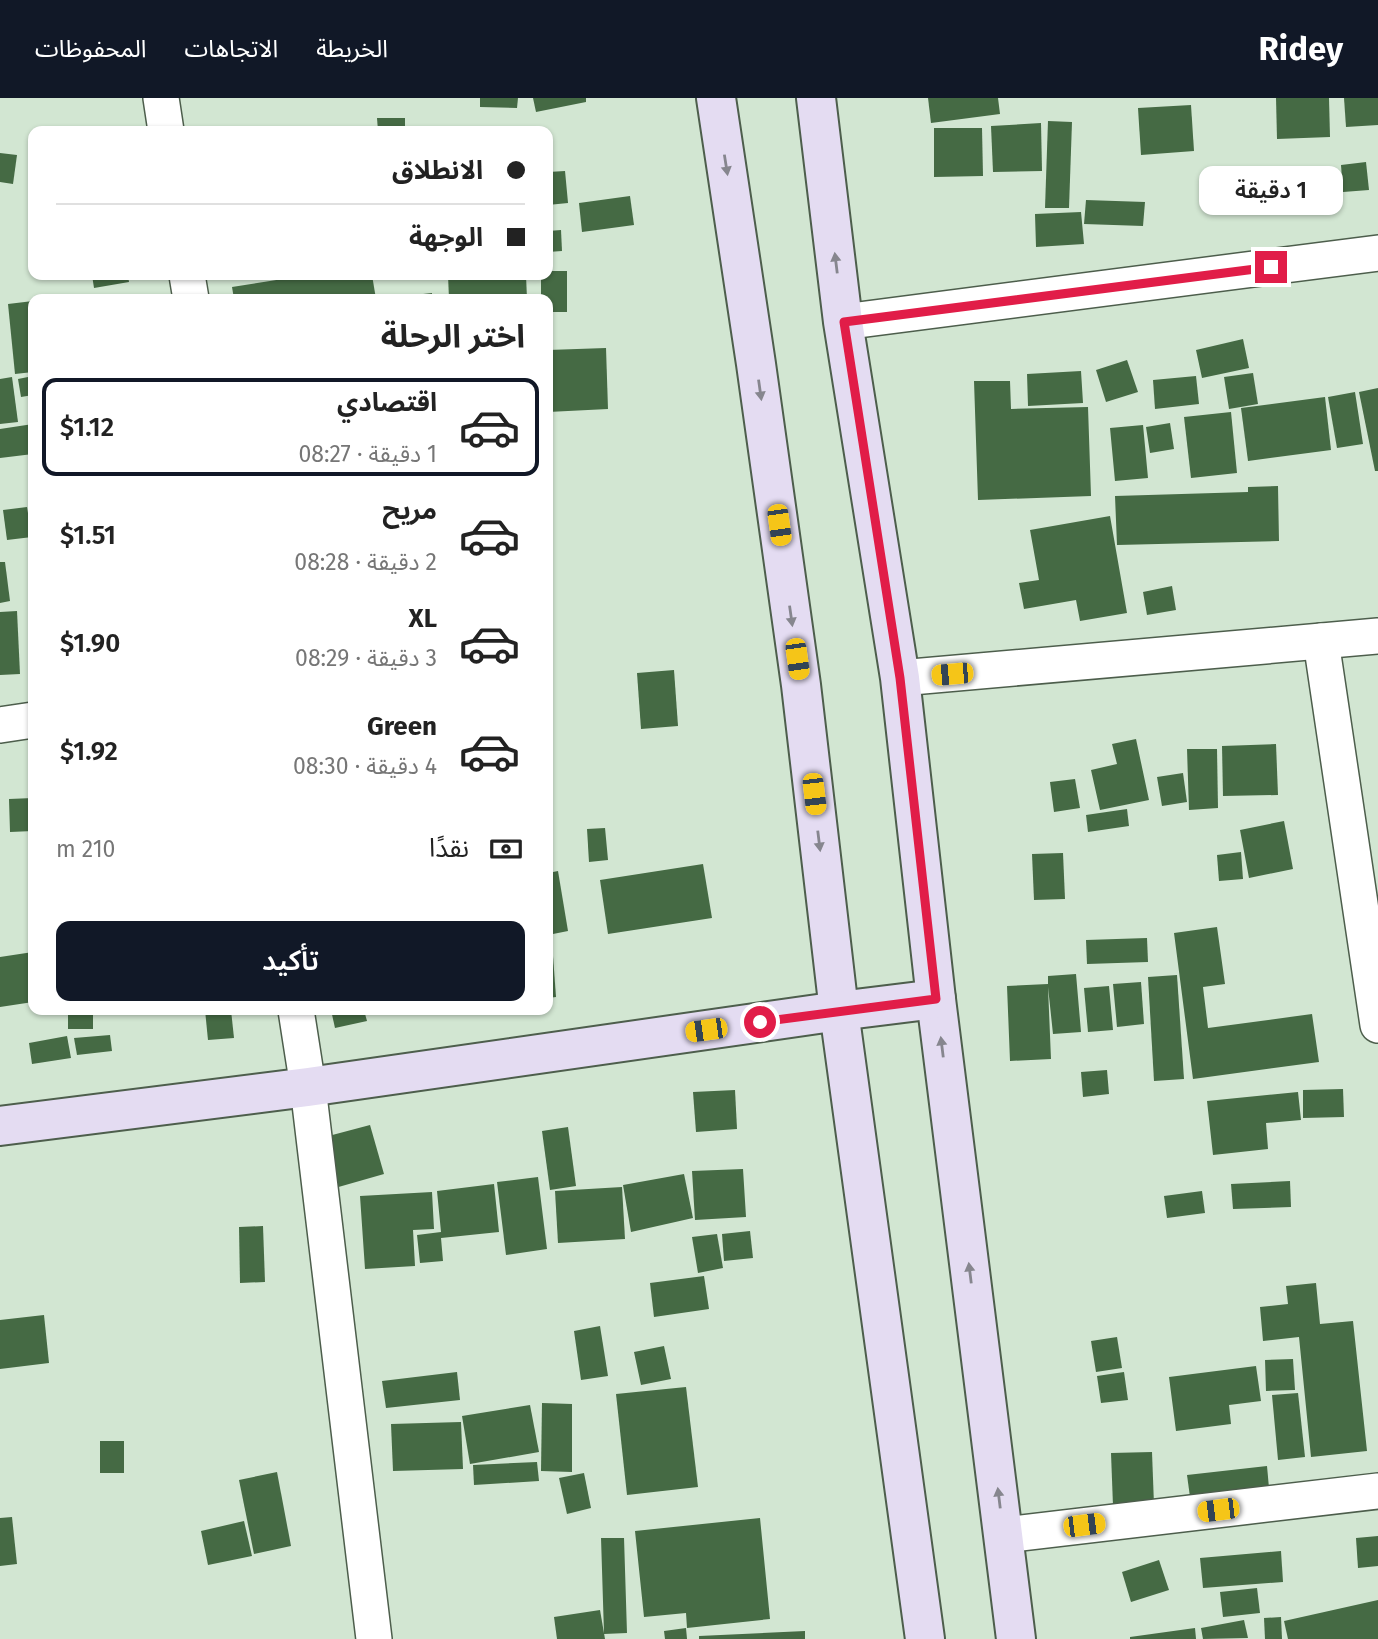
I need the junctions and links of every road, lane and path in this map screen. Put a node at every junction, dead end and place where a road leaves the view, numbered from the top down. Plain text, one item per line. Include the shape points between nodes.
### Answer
1 (161, 98) edge
2 (716, 98) edge
3 (816, 98) edge
4 (165, 126) edge
5 (1378, 253) edge
6 (844, 322) junction
7 (1378, 636) edge
8 (1321, 641) junction
9 (900, 678) junction
10 (28, 721) edge
11 (0, 725) edge
12 (936, 999) junction
13 (839, 1011) junction
14 (297, 1015) edge
15 (1378, 1025) edge
16 (308, 1087) junction
17 (0, 1126) edge
18 (1378, 1491) edge
19 (1004, 1535) junction
20 (374, 1639) edge
21 (925, 1639) edge
22 (1016, 1639) edge

1 - 4 street
2 -> 13 main road via 801,685
6 -> 3 main road
5 - 6 street
6 - 9 main road
7 - 8 street
8 - 9 street
8 - 15 street
9 - 12 main road
10 - 11 street
12 - 13 main road
19 -> 12 main road
13 - 16 main road
13 - 21 main road
14 - 16 street
16 - 17 main road
16 - 20 street
18 - 19 street
19 - 22 main road

